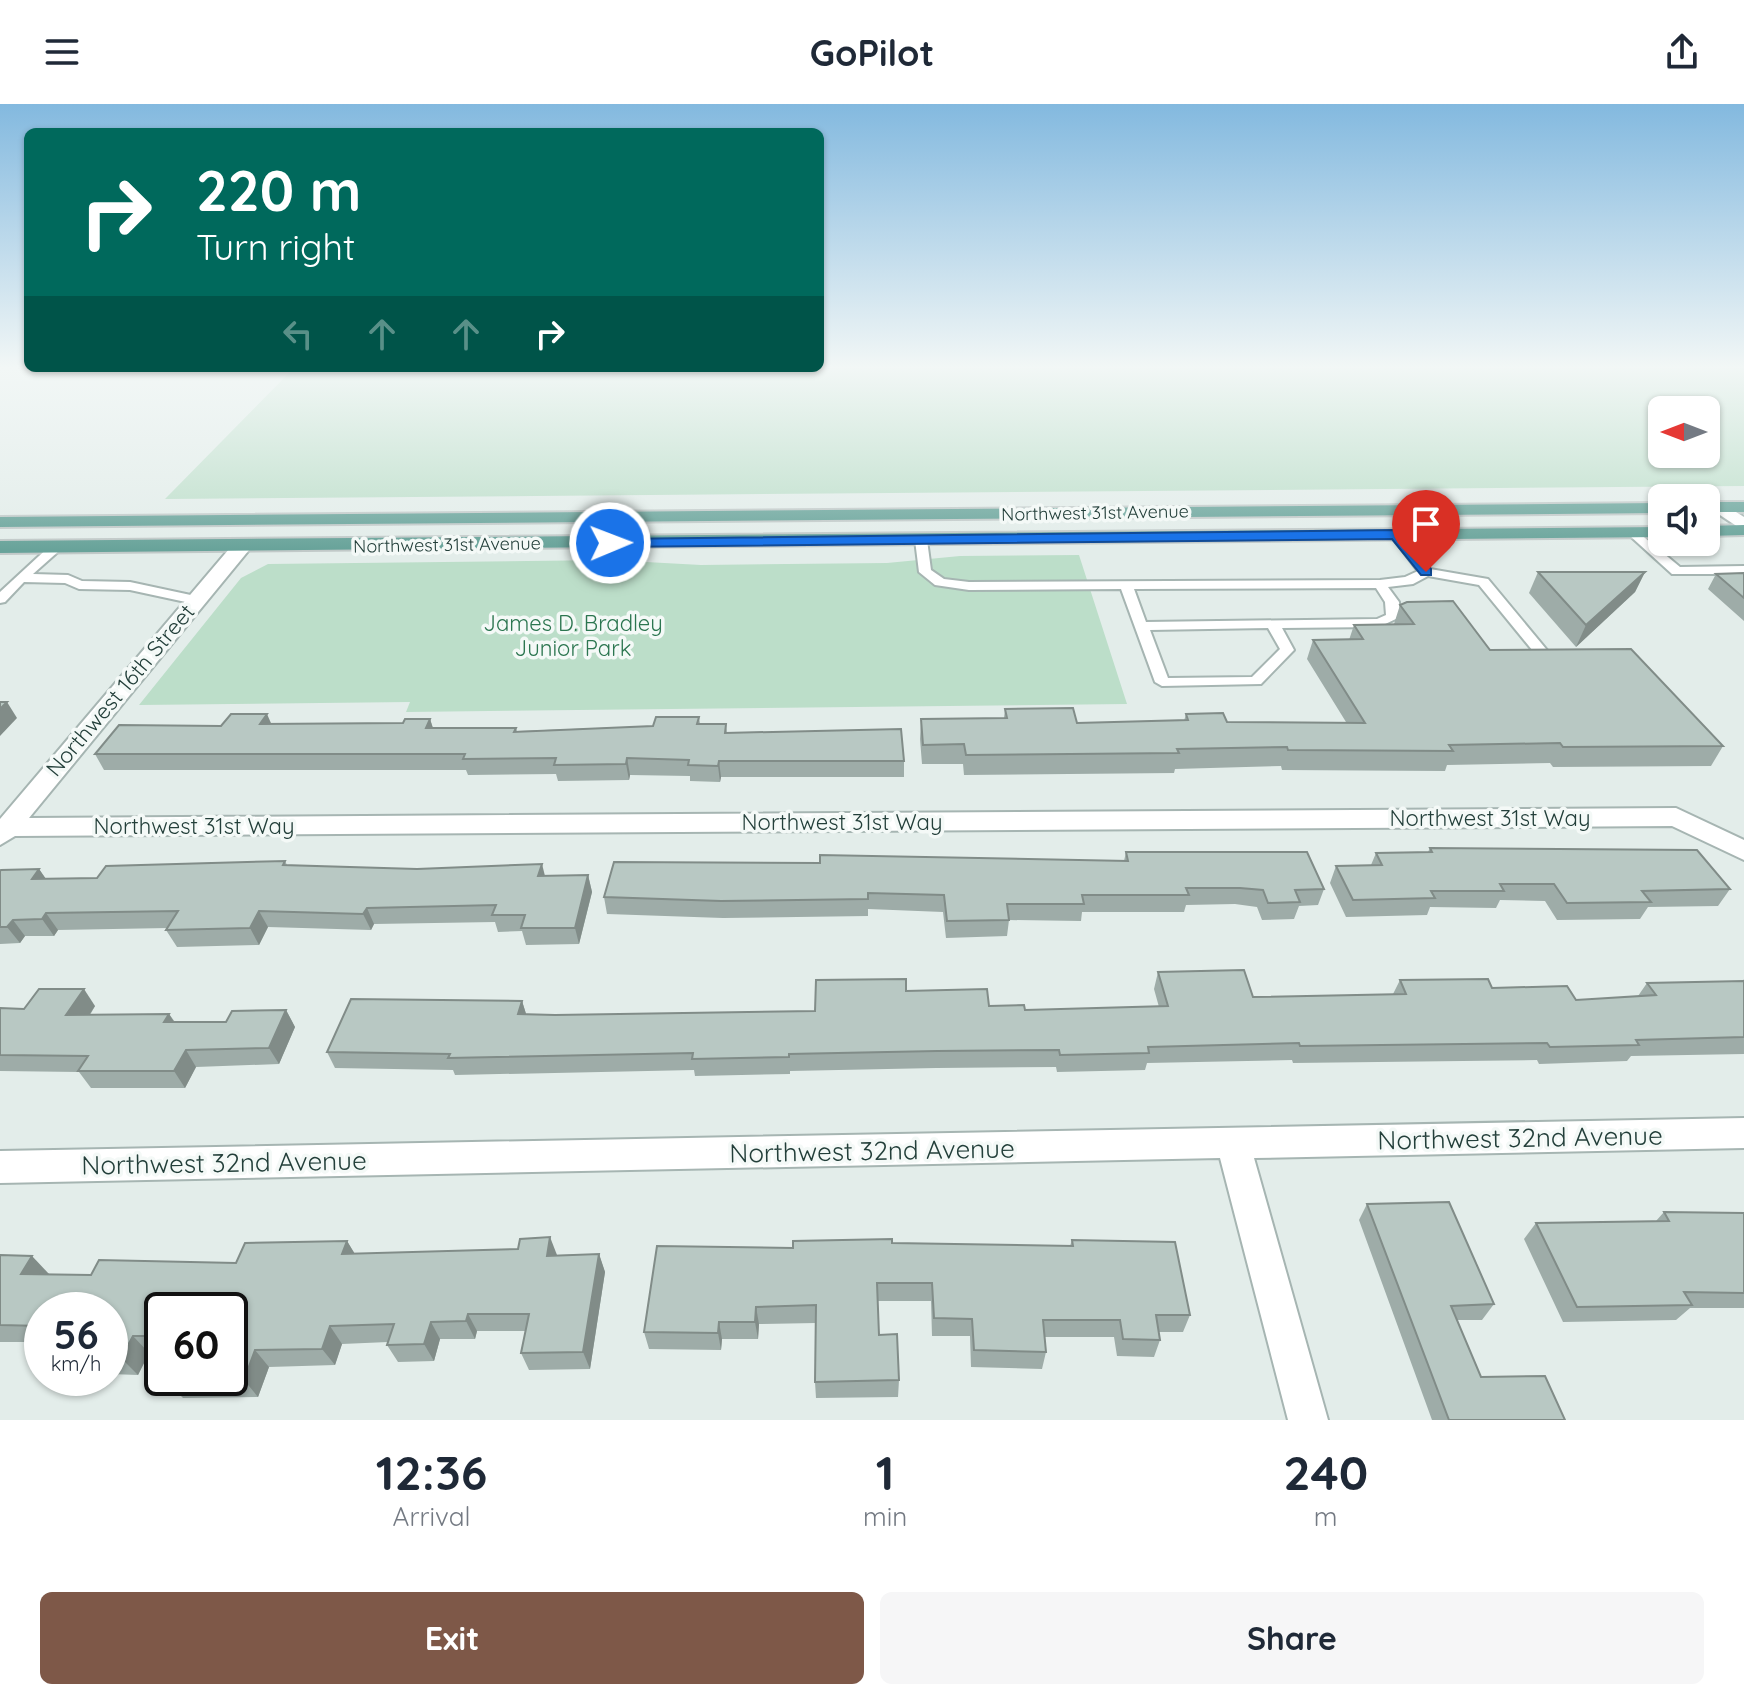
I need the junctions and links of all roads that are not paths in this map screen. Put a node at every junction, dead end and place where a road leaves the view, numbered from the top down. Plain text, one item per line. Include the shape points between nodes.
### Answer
1 (1720, 507) edge
2 (1744, 507) edge
3 (1648, 508) edge
4 (1720, 512) edge
5 (324, 521) junction
6 (0, 522) edge
7 (1744, 528) edge
8 (1720, 530) edge
9 (1633, 532) junction
10 (1648, 532) edge
11 (1396, 534) junction
12 (921, 540) junction
13 (242, 546) junction
14 (0, 547) edge
15 (56, 547) junction
16 (1744, 570) edge
17 (1426, 572) junction
18 (21, 578) junction
19 (1380, 584) junction
20 (1126, 585) junction
21 (0, 599) edge
22 (195, 600) junction
23 (1273, 624) junction
24 (1141, 626) junction
25 (1551, 664) edge
26 (4, 831) edge
27 (1744, 851) edge
28 (1744, 1133) edge
29 (1233, 1145) junction
30 (0, 1167) edge
31 (1308, 1420) edge

1 - 2 main road
3 - 5 main road, Northwest 31st Avenue
4 - 7 street
5 - 6 main road, Northwest 31st Avenue
5 - 13 main road via 287,527
7 - 8 main road
9 - 10 main road, Northwest 31st Avenue
9 - 11 main road, Northwest 31st Avenue
9 - 16 lane via 1677,571
11 - 12 main road, Northwest 31st Avenue
11 - 17 lane
12 - 13 main road, Northwest 31st Avenue
12 - 20 lane via 925,572 940,582
13 - 15 main road, Northwest 31st Avenue
13 - 22 street, Northwest 16th Street
14 - 15 main road, Northwest 31st Avenue
15 - 18 lane
17 - 19 lane via 1408,581
17 - 25 lane via 1483,582
18 - 21 lane
18 - 22 lane via 130,586
19 - 20 lane
19 - 23 lane via 1392,602 1393,617 1379,623
20 - 24 lane
22 - 26 street, Northwest 16th Street
23 - 24 lane
23 - 24 lane via 1287,650 1256,681 1162,682
26 - 27 street, Northwest 31st Way via 1676,817
28 - 29 street, Northwest 32nd Avenue
29 - 30 street, Northwest 32nd Avenue
29 - 31 street

